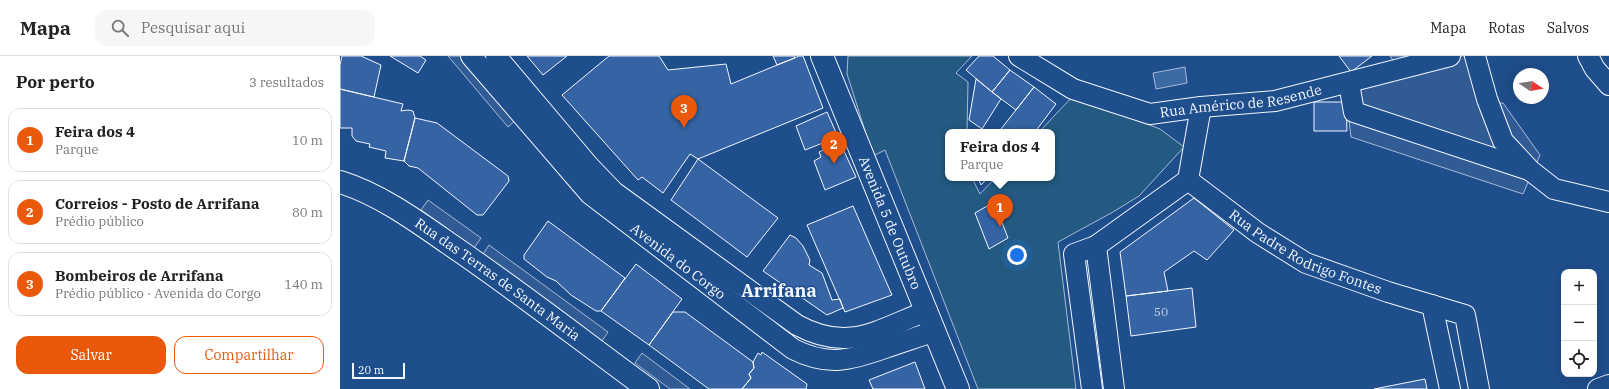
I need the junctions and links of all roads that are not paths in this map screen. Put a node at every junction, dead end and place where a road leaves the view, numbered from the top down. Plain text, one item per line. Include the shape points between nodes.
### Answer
1 (471, 56) edge
2 (496, 56) edge
3 (822, 56) edge
4 (1019, 56) edge
5 (1450, 56) edge
6 (1475, 56) edge
7 (1588, 56) edge
8 (1422, 59) edge
9 (1609, 85) edge
10 (1350, 89) dead end
11 (1201, 107) junction
12 (1531, 171) junction
13 (1188, 180) junction
14 (340, 182) edge
15 (1609, 202) edge
16 (1096, 246) junction
17 (1432, 305) junction
18 (927, 311) junction
19 (1106, 327) junction
20 (1084, 330) junction
21 (935, 331) junction
22 (1609, 385) edge
23 (648, 389) edge
24 (958, 389) edge
25 (1092, 389) edge
26 (1114, 389) edge
27 (1450, 389) edge
28 (1479, 389) edge
29 (1598, 389) edge

1 - 21 street, Avenida do Corgo via 590,194 793,349 806,356 839,360 855,358
2 - 18 street, Avenida do Corgo via 610,188 797,325 811,333 826,337 852,339
3 - 18 main road, Avenida 5 de Outubro
4 - 11 street, Rua Américo de Resende via 1073,88 1150,114
5 - 8 street, Rua Américo de Resende
6 - 12 street via 1487,99 1503,141
7 - 9 street
8 - 11 street, Rua Américo de Resende via 1275,101
10 - 12 street via 1354,112
11 - 13 street
12 - 15 street via 1554,189
13 - 16 street
13 - 17 street, Rua Padre Rodrigo Fontes via 1258,233 1306,263
14 - 23 main road, Rua das Terras de Santa Maria via 354,186 408,216 475,261
16 - 19 street
16 - 20 street via 1074,254
17 - 27 street
17 - 28 street, Rua Padre Rodrigo Fontes via 1465,315
18 - 21 main road, Avenida 5 de Outubro
19 - 20 street
19 - 26 street
20 - 25 street
21 - 24 main road, Avenida 5 de Outubro
22 - 29 street

